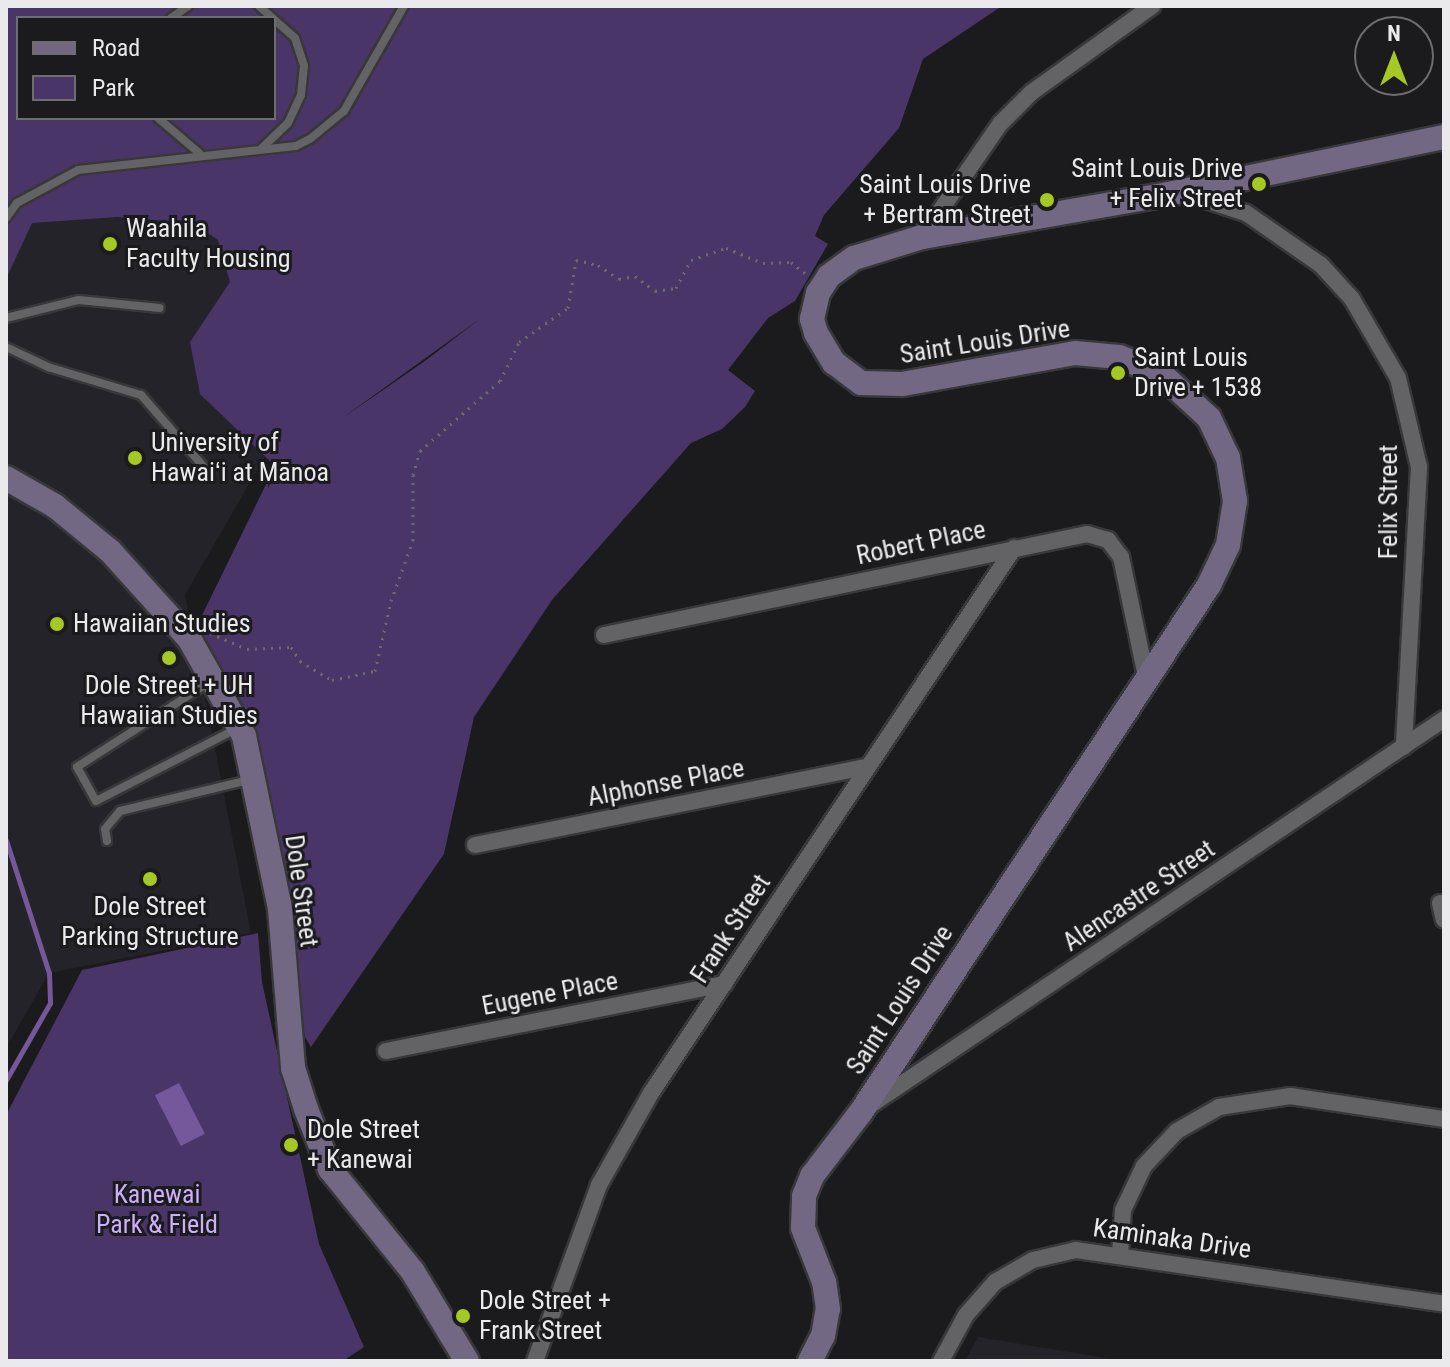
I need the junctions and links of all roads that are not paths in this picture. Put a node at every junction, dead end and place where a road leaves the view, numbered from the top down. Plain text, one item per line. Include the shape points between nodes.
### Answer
1 (404, 6) edge
2 (1152, 6) edge
3 (276, 21) edge
4 (160, 120) edge
5 (1442, 139) edge
6 (261, 149) junction
7 (202, 155) junction
8 (1168, 194) junction
9 (6, 218) edge
10 (922, 237) junction
11 (160, 308) dead end
12 (6, 318) edge
13 (6, 347) edge
14 (210, 474) dead end
15 (6, 478) edge
16 (1014, 548) junction
17 (604, 635) dead end
18 (1146, 677) junction
19 (211, 681) junction
20 (1444, 719) edge
21 (239, 728) junction
22 (1404, 747) junction
23 (866, 767) junction
24 (254, 779) junction
25 (107, 841) dead end
26 (475, 845) dead end
27 (1440, 903) dead end
28 (1444, 920) edge
29 (724, 984) junction
30 (386, 1051) dead end
31 (861, 1112) junction
32 (1444, 1119) edge
33 (1120, 1254) junction
34 (1444, 1304) edge
35 (467, 1361) edge
36 (535, 1361) edge
37 (810, 1361) edge
38 (941, 1361) edge

1 - 6 lane via 336,119 296,146
2 - 10 street via 1032,92 1000,124
3 - 6 lane via 295,38 304,66 301,95 288,123
4 - 7 lane
5 - 8 street
6 - 7 lane
7 - 9 lane via 78,170 17,203
8 - 10 street
8 - 22 street, Felix Street via 1203,196 1246,213 1309,256 1352,299 1398,378 1419,467
10 - 18 street, Saint Louis Drive via 854,258 822,287 814,303 816,333 834,363 861,383 891,386 1097,353 1140,363 1195,400 1228,458 1233,523 1221,565
11 - 12 lane via 79,300
13 - 14 lane via 48,367 141,395
15 - 19 street, Dole Street via 55,506 110,551 190,640
16 - 17 street, Robert Place
16 - 18 street, Robert Place via 1087,534 1112,544 1121,557
16 - 23 street, Frank Street
18 - 31 street, Saint Louis Drive
19 - 21 street, Dole Street
19 - 21 lane via 77,767 96,801
20 - 22 street, Alencastre Street
21 - 24 street, Dole Street
22 - 31 street, Alencastre Street
23 - 26 street, Alphonse Place
23 - 29 street, Frank Street
24 - 25 lane via 120,811 105,829
24 - 35 street, Dole Street via 280,909 293,1068 306,1109 330,1169 413,1272
27 - 28 street
29 - 30 street, Eugene Place
29 - 36 street, Frank Street via 651,1093 599,1185
31 - 37 street, Saint Louis Drive via 818,1167 804,1196 803,1228 824,1282 828,1309 823,1336
32 - 33 street via 1290,1096 1219,1107 1177,1131 1144,1166 1123,1210
33 - 34 street, Kaminaka Drive
33 - 38 street, Kaminaka Drive via 1054,1253 1013,1270 979,1298

